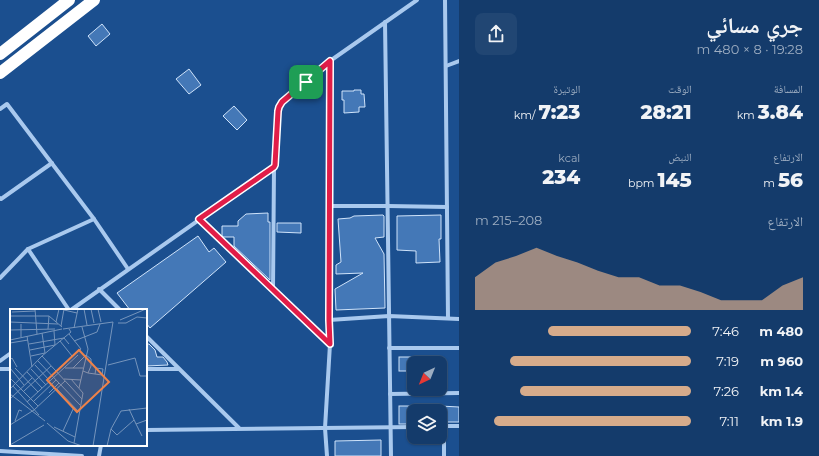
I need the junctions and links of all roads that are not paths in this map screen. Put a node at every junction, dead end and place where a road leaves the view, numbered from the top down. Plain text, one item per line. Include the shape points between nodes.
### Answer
1 (69, 0) edge
2 (94, 0) edge
3 (417, 0) edge
4 (445, 0) edge
5 (385, 22) junction
6 (0, 54) edge
7 (330, 61) junction
8 (459, 61) edge
9 (446, 66) junction
10 (0, 73) edge
11 (0, 109) edge
12 (52, 163) junction
13 (274, 167) junction
14 (0, 198) edge
15 (330, 206) junction
16 (388, 206) junction
17 (447, 207) junction
18 (94, 219) junction
19 (199, 219) junction
20 (28, 249) junction
21 (128, 269) junction
22 (0, 278) edge
23 (100, 289) junction
24 (273, 289) junction
25 (69, 309) edge
26 (71, 309) edge
27 (119, 309) edge
28 (389, 316) junction
29 (448, 318) junction
30 (459, 319) edge
31 (329, 320) junction
32 (147, 337) edge
33 (330, 344) junction
34 (389, 348) junction
35 (459, 348) edge
36 (10, 354) edge
37 (0, 361) edge
38 (147, 369) edge
39 (178, 369) junction
40 (459, 393) edge
41 (390, 394) junction
42 (407, 426) edge
43 (447, 426) edge
44 (459, 426) edge
45 (390, 427) junction
46 (239, 428) junction
47 (325, 428) junction
48 (147, 430) edge
49 (443, 444) edge
50 (101, 446) edge
51 (0, 451) edge
52 (82, 456) edge
53 (99, 456) edge
54 (327, 456) edge
55 (391, 456) edge
56 (444, 456) edge

1 - 6 highway
2 - 10 highway
3 - 5 street
4 - 9 street
5 - 7 street
5 - 16 street
7 - 13 street via 279,107
7 - 15 street
8 - 9 street
9 - 17 street
11 - 12 street via 7,104
12 - 14 street
12 - 18 street
13 - 19 street
13 - 24 street
15 - 16 street
15 - 31 street
16 - 17 street
16 - 28 street
17 - 29 street
18 - 20 street
18 - 21 street
19 - 21 street
19 - 24 street
20 - 22 street
20 - 25 street
21 - 23 street
23 - 26 street
23 - 27 street
24 - 33 street
28 - 29 street
28 - 31 street
28 - 34 street
29 - 30 street
31 - 33 street
32 - 39 street
33 - 47 street
34 - 35 street
34 - 41 street
36 - 37 street
38 - 39 street
39 - 46 street
40 - 41 street
41 - 45 street
42 - 45 street
43 - 44 street
45 - 47 street
45 - 55 street
46 - 47 street
46 - 48 street
47 - 54 street
49 - 56 street
50 - 53 street
51 - 52 street

